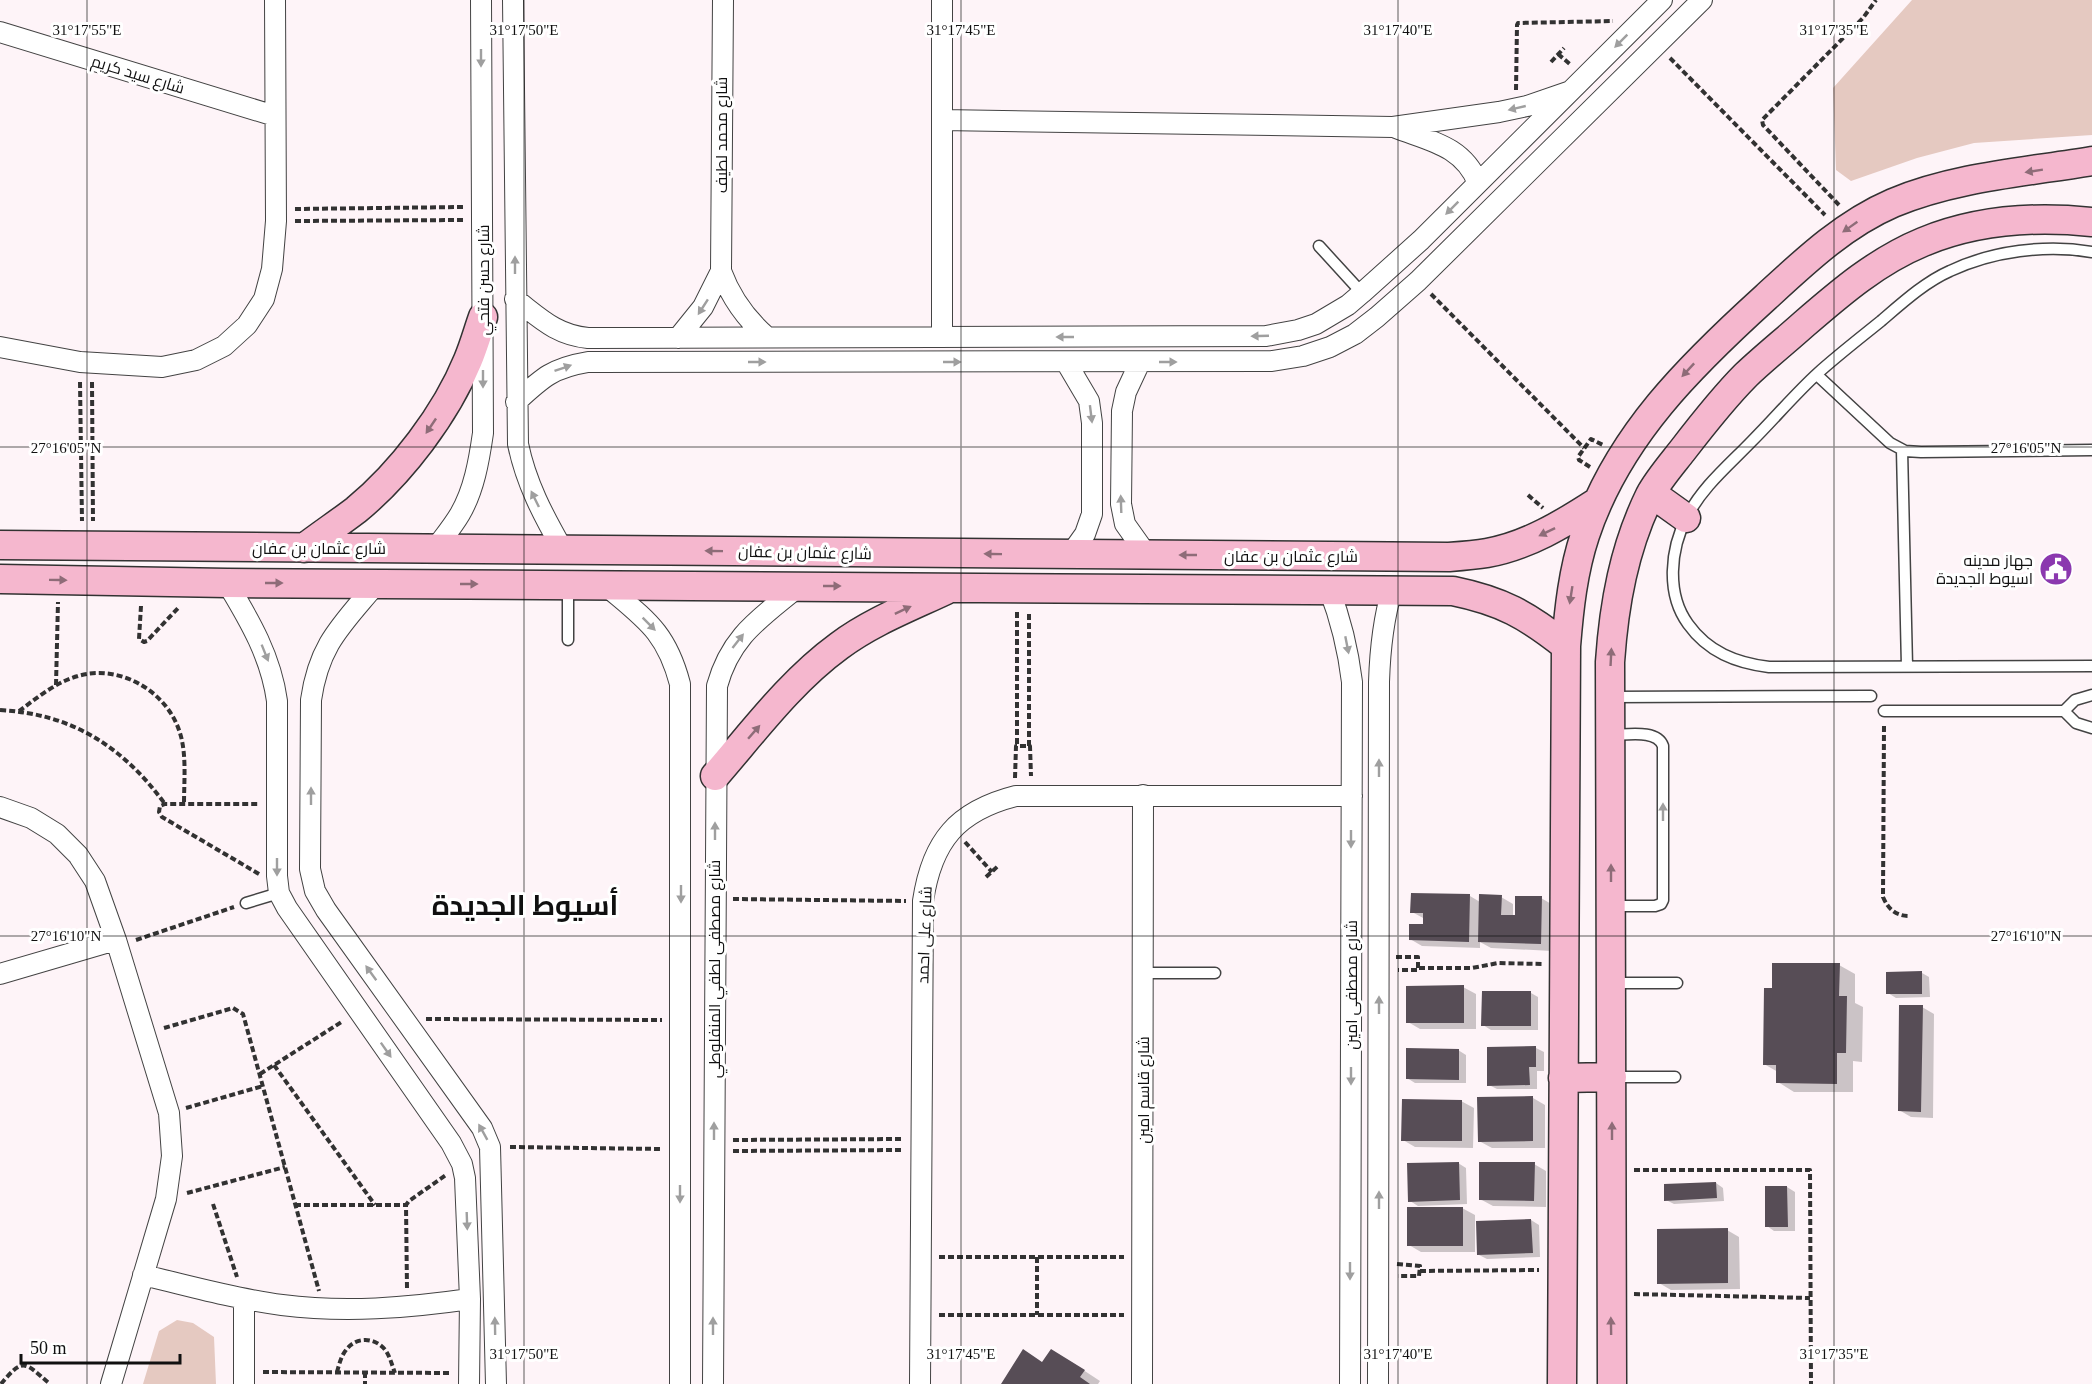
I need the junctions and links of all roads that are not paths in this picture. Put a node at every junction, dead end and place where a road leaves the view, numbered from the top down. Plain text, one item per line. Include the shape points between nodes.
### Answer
1 (275, 0) edge
2 (481, 0) edge
3 (513, 0) edge
4 (723, 0) edge
5 (942, 0) edge
6 (1662, 0) edge
7 (1702, 0) edge
8 (0, 32) edge
9 (1573, 90) junction
10 (275, 116) junction
11 (942, 120) junction
12 (1393, 127) junction
13 (2092, 161) edge
14 (1478, 183) junction
15 (2092, 222) edge
16 (1319, 246) dead end
17 (2092, 252) edge
18 (721, 271) junction
19 (1362, 293) junction
20 (515, 299) junction
21 (483, 317) junction
22 (1298, 330) junction
23 (942, 337) junction
24 (678, 338) junction
25 (767, 338) junction
26 (1713, 344) junction
27 (0, 347) edge
28 (1303, 356) junction
29 (1066, 362) junction
30 (1140, 362) junction
31 (1746, 375) junction
32 (1817, 375) junction
33 (516, 402) junction
34 (1902, 450) junction
35 (2092, 450) edge
36 (1651, 493) junction
37 (1597, 502) junction
38 (1686, 518) junction
39 (0, 545) edge
40 (227, 547) junction
41 (304, 548) junction
42 (435, 549) junction
43 (563, 550) junction
44 (670, 551) junction
45 (1070, 555) junction
46 (1147, 555) junction
47 (0, 579) edge
48 (215, 583) junction
49 (376, 584) junction
50 (568, 585) junction
51 (605, 585) junction
52 (670, 585) junction
53 (799, 586) junction
54 (952, 587) junction
55 (1329, 589) junction
56 (1392, 590) junction
57 (568, 640) dead end
58 (1566, 646) junction
59 (1907, 666) junction
60 (2092, 666) edge
61 (2092, 695) edge
62 (1871, 696) dead end
63 (1611, 697) junction
64 (1884, 711) road end
65 (2064, 711) junction
66 (2092, 728) edge
67 (1611, 735) junction
68 (715, 776) junction
69 (1143, 795) junction
70 (1352, 796) junction
71 (0, 807) edge
72 (278, 889) junction
73 (246, 903) road end
74 (1611, 906) junction
75 (117, 943) junction
76 (1143, 973) junction
77 (1215, 973) dead end
78 (0, 974) edge
79 (1612, 983) junction
80 (1677, 983) dead end
81 (1612, 1077) junction
82 (1675, 1077) dead end
83 (1563, 1078) junction
84 (144, 1275) junction
85 (469, 1277) junction
86 (494, 1277) junction
87 (244, 1299) junction
88 (470, 1299) junction
89 (244, 1378) edge
90 (469, 1378) edge
91 (111, 1384) edge
92 (496, 1384) edge
93 (680, 1384) edge
94 (713, 1384) edge
95 (920, 1384) edge
96 (1142, 1384) edge
97 (1350, 1384) edge
98 (1378, 1384) edge
99 (1562, 1384) edge
100 (1612, 1384) edge

1 - 10 street
2 -> 21 street, شارع حسن فتحي
20 -> 3 street, شارع حسن فتحي
4 - 18 street, شارع محمد لطيف
5 - 11 street
6 -> 9 street
7 - 28 street via 1418,281 1355,334
8 - 10 street, شارع سيد كريم
9 -> 12 street via 1515,108
9 - 14 street
10 - 27 street via 272,269 264,299 247,325 224,346 196,360 162,367 86,362
11 - 12 street
11 - 23 street
12 - 14 street via 1456,153 1466,161
13 -> 26 street via 1930,190 1892,204 1849,227 1812,255
14 -> 19 street
15 - 31 street via 2026,219 1958,230 1924,241 1863,275
16 - 19 lane
17 - 32 lane via 2060,248 2022,252 1988,257 1949,271 1911,296
18 -> 24 street, شارع محمد لطيف via 704,307
18 - 25 street, شارع محمد لطيف via 739,308
19 - 22 street via 1332,315
20 - 24 street via 557,331 572,336
20 - 33 street, شارع حسن فتحي
21 -> 41 street via 468,361 420,441 357,508
21 -> 42 street, شارع حسن فتحي via 483,434 479,461 459,514
22 -> 23 street via 1266,336
22 - 28 street
23 - 25 street
24 - 25 street
26 - 31 street
26 -> 37 street via 1642,426
30 -> 28 street via 1272,361
29 - 30 street
33 -> 29 street via 543,377 588,362
29 -> 45 street via 1089,401 1092,423 1092,514 1085,534
46 -> 30 street via 1125,524 1121,504 1122,411
31 - 36 street via 1696,432
32 - 34 lane
32 - 38 lane via 1705,489
43 -> 33 street, شارع حسن فتحي via 523,469
34 - 35 lane
34 - 59 lane
36 - 38 street
63 -> 36 street via 1610,662 1618,592
37 -> 46 street, شارع عثمان بن عفان via 1526,542 1488,553 1449,557
37 -> 58 street via 1575,573
38 - 59 lane via 1673,562 1678,612 1695,633 1722,654 1744,664 1769,667
39 - 40 street, شارع عثمان بن عفان
40 - 41 street, شارع عثمان بن عفان
40 - 48 street
41 - 42 street, شارع عثمان بن عفان
42 - 43 street, شارع عثمان بن عفان
43 - 44 street, شارع عثمان بن عفان
45 -> 44 street, شارع عثمان بن عفان
44 - 52 street
45 - 46 street, شارع عثمان بن عفان
47 -> 48 street, شارع عثمان بن عفان
48 -> 49 street, شارع عثمان بن عفان
48 -> 72 street via 256,633 275,684
49 -> 50 street, شارع عثمان بن عفان
86 -> 49 street via 490,1147 482,1128 326,910 315,891 310,869 314,683 333,635
50 - 51 street, شارع عثمان بن عفان
50 - 57 lane
51 - 52 street, شارع عثمان بن عفان
51 -> 93 street, شارع مصطفى لطفي المنفلوطي via 652,626 665,643 680,684
52 - 53 street, شارع عثمان بن عفان
53 -> 54 street, شارع عثمان بن عفان
68 -> 53 street, شارع مصطفى لطفي المنفلوطي via 717,687 722,667 744,633
54 - 55 street, شارع عثمان بن عفان
68 -> 54 street via 797,682 825,657 865,629
55 - 56 street, شارع عثمان بن عفان
55 -> 70 street, شارع مصطفى امين via 1339,613 1352,682
56 - 58 street, شارع عثمان بن عفان via 1453,591 1484,597 1514,609
98 -> 56 street, شارع مصطفى امين via 1380,658
58 - 83 street
59 - 60 lane
61 - 65 lane via 2075,700
62 - 63 lane
63 - 67 street
64 - 65 lane
65 - 66 lane via 2076,723
74 -> 67 street
74 -> 67 lane via 1655,906 1663,900 1664,746 1652,735
94 -> 68 street, شارع مصطفى لطفي المنفلوطي
69 - 70 street, شارع على احمد
69 - 76 street, شارع قاسم امين
69 - 95 street, شارع على احمد via 1024,796 992,802 952,829 927,874 923,901
70 -> 97 street, شارع مصطفى امين
71 - 75 street via 31,818 57,834 78,855 95,881
72 - 73 lane
72 -> 85 street via 286,908 462,1164
74 - 79 street
75 - 78 street
75 - 84 street via 169,1113 172,1156 166,1199
76 - 77 lane
76 - 96 street, شارع قاسم امين
79 - 80 lane
79 - 81 street
81 - 82 lane
81 - 83 street
100 -> 81 street
83 - 99 street
84 - 87 street
84 - 91 street
85 - 86 street
85 - 88 street
92 -> 86 street
87 - 88 street via 366,1310
87 - 89 street
88 - 90 street

